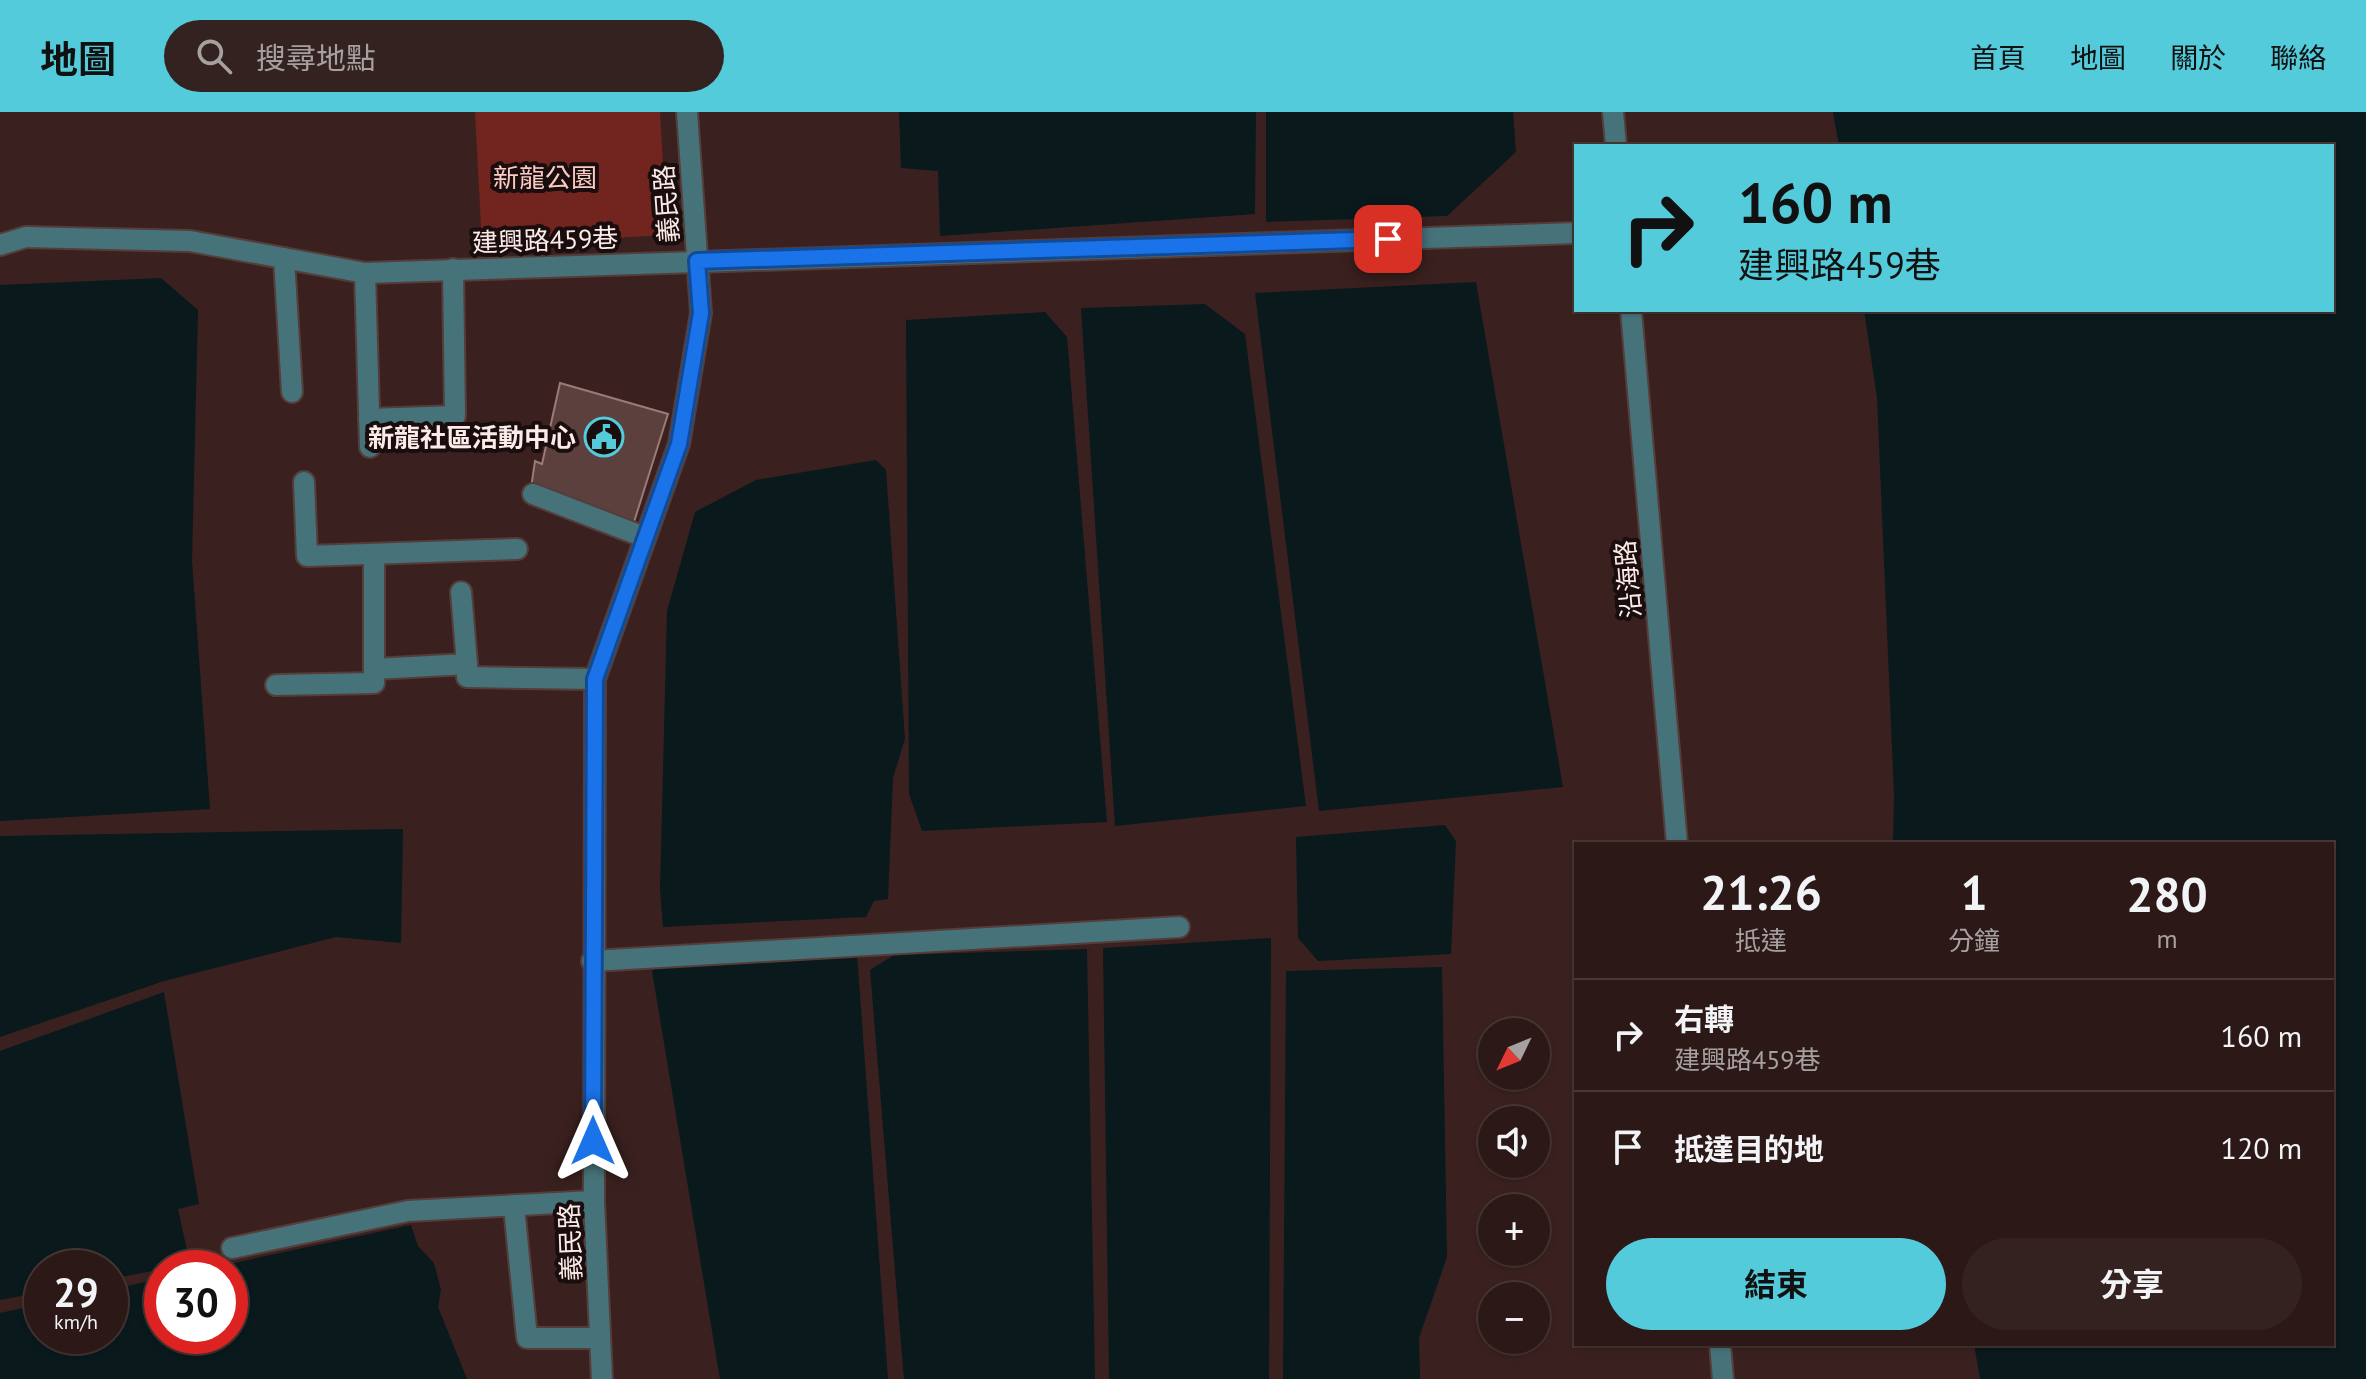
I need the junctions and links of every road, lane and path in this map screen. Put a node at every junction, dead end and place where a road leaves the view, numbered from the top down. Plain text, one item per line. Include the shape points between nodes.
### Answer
1 (687, 112) edge
2 (1613, 112) edge
3 (1616, 144) edge
4 (1574, 233) edge
5 (0, 245) edge
6 (284, 258) junction
7 (697, 261) junction
8 (453, 269) junction
9 (365, 273) junction
10 (1631, 312) edge
11 (292, 392) dead end
12 (369, 419) junction
13 (370, 447) dead end
14 (304, 482) dead end
15 (533, 494) dead end
16 (644, 537) junction
17 (517, 549) dead end
18 (374, 554) junction
19 (461, 592) dead end
20 (467, 664) junction
21 (374, 669) junction
22 (595, 679) junction
23 (276, 685) dead end
24 (1677, 842) edge
25 (1179, 927) dead end
26 (592, 961) junction
27 (594, 1201) junction
28 (514, 1207) junction
29 (232, 1248) dead end
30 (600, 1338) junction
31 (1720, 1346) edge
32 (602, 1379) edge
33 (1723, 1379) edge

1 - 7 street, 義民路
2 - 3 street
4 - 7 street, 建興路459巷
5 - 6 street, 建興路459巷 via 26,237 190,241
6 - 9 street, 建興路459巷
6 - 11 street
7 - 8 street, 建興路459巷
7 - 16 street, 義民路 via 701,313 679,444
8 - 9 street, 建興路459巷
8 - 12 street via 455,416
9 - 12 street
10 - 24 street, 沿海路
12 - 13 street
14 - 18 street via 307,556
15 - 16 street
16 - 22 street, 義民路
17 - 18 street
18 - 21 street
19 - 20 street
20 - 21 street
20 - 22 street via 467,677
21 - 23 street via 374,683
22 - 26 street, 義民路
25 - 26 street
26 - 27 street, 義民路
27 - 28 street
27 - 30 street, 義民路
28 - 29 street via 408,1211
28 - 30 street via 527,1338
30 - 32 street, 義民路
31 - 33 street

